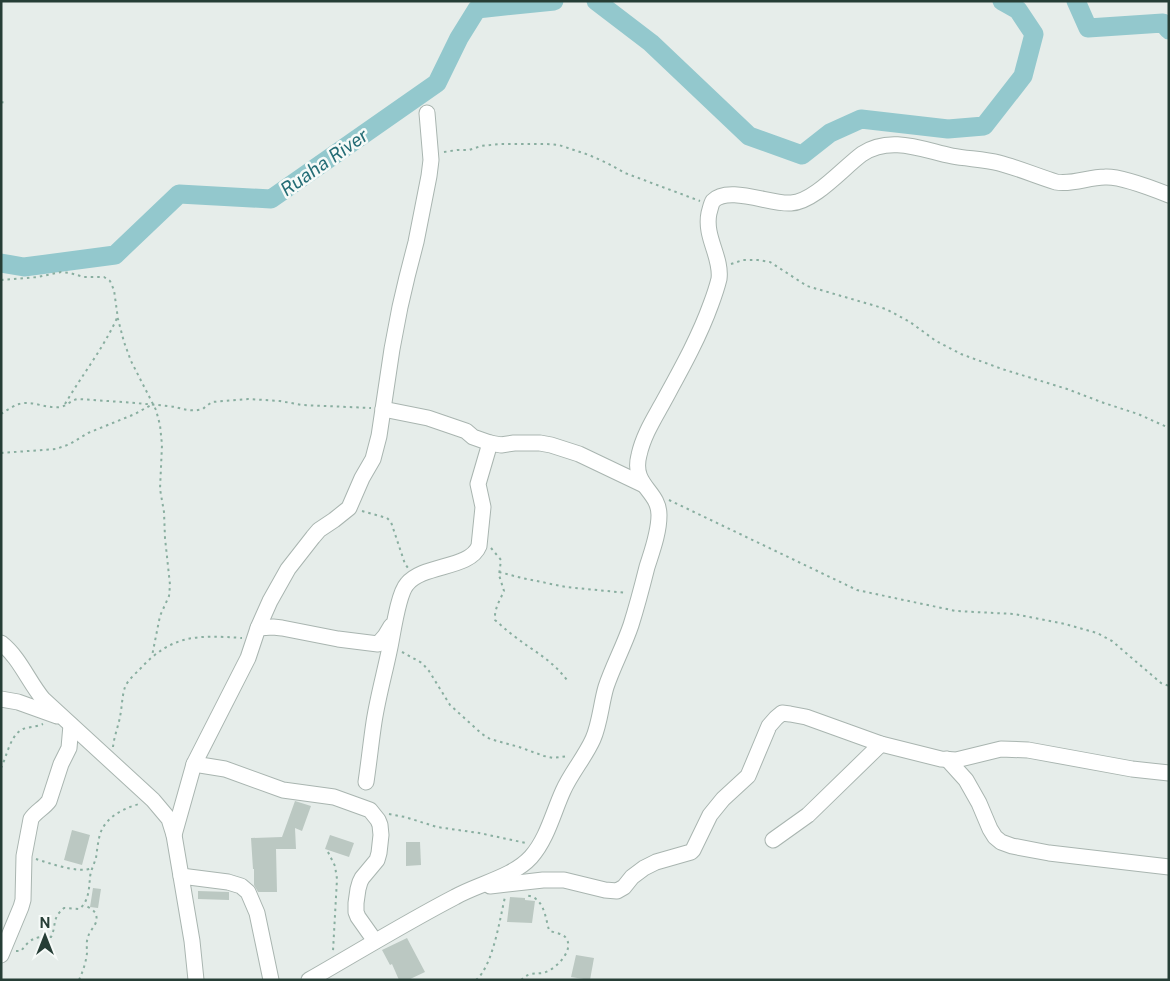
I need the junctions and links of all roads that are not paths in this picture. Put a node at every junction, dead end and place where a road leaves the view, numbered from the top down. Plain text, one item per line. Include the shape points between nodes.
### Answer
1 (427, 112) dead end
2 (1169, 195) edge
3 (383, 409) junction
4 (490, 443) junction
5 (645, 487) junction
6 (395, 619) junction
7 (256, 633) junction
8 (1, 643) edge
9 (1, 699) edge
10 (64, 720) junction
11 (881, 744) junction
12 (947, 759) junction
13 (194, 764) junction
14 (1169, 773) edge
15 (366, 782) dead end
16 (174, 835) junction
17 (773, 840) dead end
18 (1169, 866) edge
19 (181, 876) junction
20 (476, 888) junction
21 (375, 941) junction
22 (3, 953) edge
23 (196, 980) edge
24 (271, 980) edge
25 (309, 980) edge

1 - 3 street via 429,176 400,307
2 - 5 street via 1108,176 1073,183 1056,182 997,162 896,144 865,152 810,197 798,202 790,204 737,194 720,197 711,206 708,221 719,277 702,328 644,438 638,474
3 - 4 street via 437,421
3 - 7 street via 373,459 349,508 319,530 288,569
4 - 5 street via 501,446 514,443 550,445 579,454
4 - 6 street via 478,484 483,507 479,546 465,559 417,575 403,590
5 - 20 street via 657,502 659,516 655,540 631,627 605,690 592,741 569,778 544,838 532,857 519,868
6 - 7 street via 378,644 273,627
6 - 15 street via 374,720
7 - 13 street via 248,658
8 - 10 street via 17,660 36,691
9 - 10 street via 18,702
10 - 16 street via 153,800 169,819
10 - 22 street via 69,748 49,802 31,819 24,859 23,900
11 - 12 street
11 - 17 street via 808,815
11 - 20 street via 806,717 782,713 769,726 748,776 710,815 691,852 644,868 617,891 564,880
12 - 14 street via 956,760 1001,749 1028,750
12 - 18 street via 966,780 990,829 1001,842 1049,853
13 - 16 street
13 - 21 street via 225,769 284,790 334,797 370,810 380,825 379,854 360,882 356,912
16 - 19 street
19 - 23 street
19 - 24 street via 228,882 248,892 257,913
20 - 21 street via 459,894
21 - 25 street

